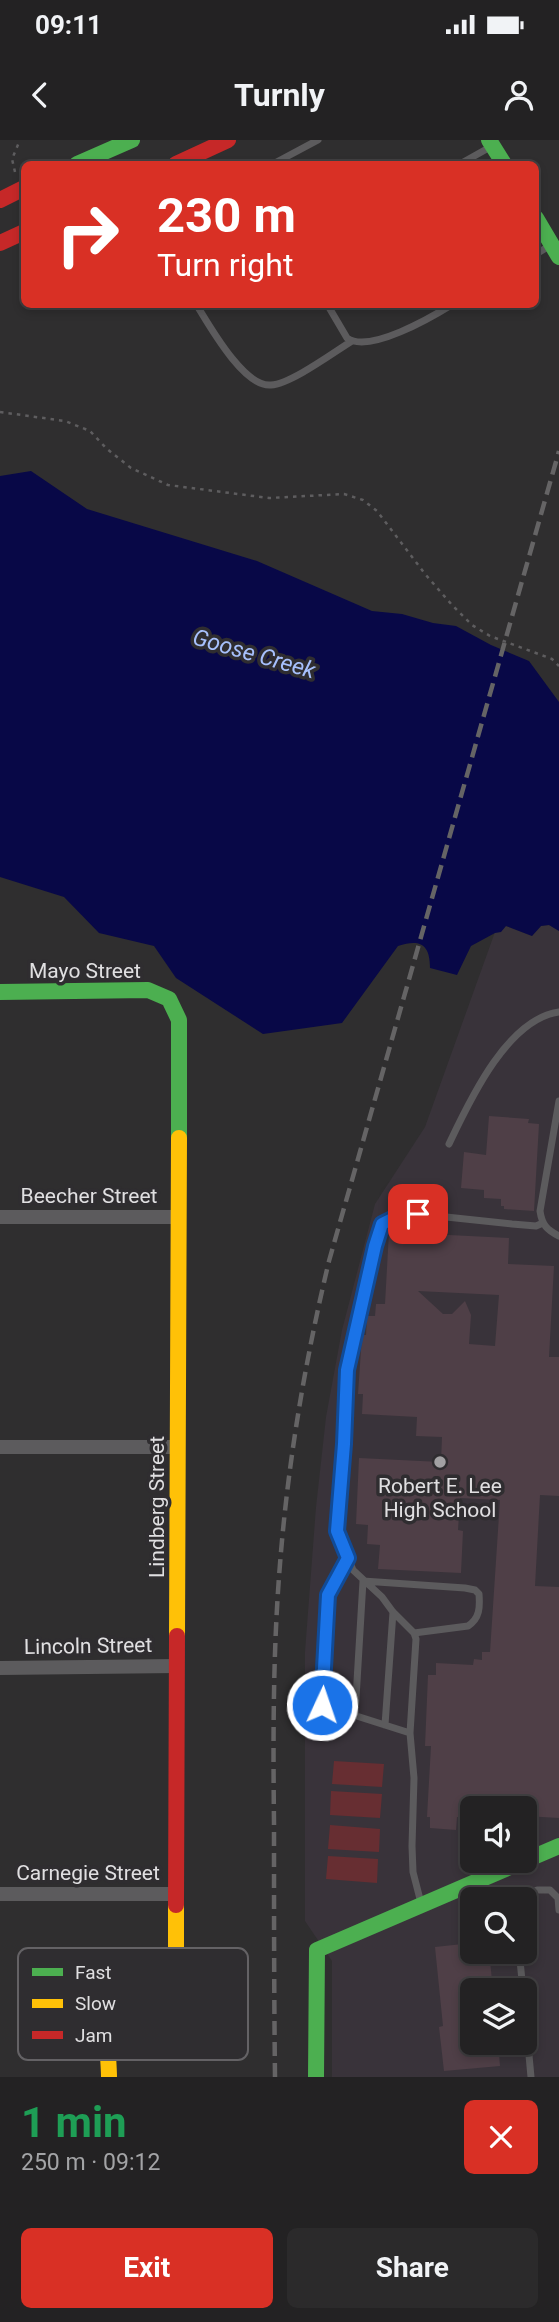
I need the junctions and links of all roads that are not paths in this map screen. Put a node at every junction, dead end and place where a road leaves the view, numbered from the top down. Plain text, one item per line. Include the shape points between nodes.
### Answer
1 (132, 140) edge
2 (228, 140) edge
3 (318, 140) edge
4 (491, 143) edge
5 (84, 161) edge
6 (182, 161) edge
7 (278, 161) edge
8 (464, 161) edge
9 (502, 161) edge
10 (21, 190) edge
11 (0, 200) edge
12 (539, 223) edge
13 (21, 233) edge
14 (0, 243) edge
15 (555, 251) edge
16 (199, 308) edge
17 (329, 308) edge
18 (446, 308) edge
19 (352, 341) junction
20 (0, 992) edge
21 (169, 999) joint
22 (559, 1012) edge
23 (559, 1101) edge
24 (449, 1144) dead end
25 (0, 1217) edge
26 (178, 1217) junction
27 (543, 1223) junction
28 (559, 1236) edge
29 (0, 1447) edge
30 (178, 1447) junction
31 (348, 1558) junction
32 (363, 1581) junction
33 (393, 1612) junction
34 (414, 1633) junction
35 (177, 1666) junction
36 (0, 1668) edge
37 (355, 1715) junction
38 (385, 1725) junction
39 (410, 1733) junction
40 (559, 1846) edge
41 (537, 1890) edge
42 (0, 1894) edge
43 (177, 1894) junction
44 (422, 1905) junction
45 (559, 1910) edge
46 (176, 1948) edge
47 (529, 2055) edge
48 (316, 2077) edge
49 (531, 2077) edge

1 - 5 main road
2 - 6 main road
3 - 7 lane
4 - 8 lane
4 - 9 main road
10 - 11 main road
12 - 15 main road
13 - 14 main road
16 - 19 lane via 230,358 258,384 287,381
17 - 19 lane
18 - 19 lane via 420,324 365,343
20 - 21 main road, Mayo Street via 148,990
21 - 26 main road, Lindberg Street via 179,1020
22 - 24 lane via 533,1022 508,1044 476,1088
23 - 27 lane via 540,1211
25 - 26 street, Beecher Street
26 - 30 main road, Lindberg Street
27 - 28 lane
27 - 31 lane via 418,1214 382,1224 347,1370 337,1531
29 - 30 street
30 - 35 main road, Lindberg Street
31 - 32 lane
31 - 37 lane via 328,1595 322,1705
32 - 33 lane
32 - 34 lane via 465,1588 479,1594 475,1622
32 - 37 lane
33 - 34 lane
33 - 38 lane
34 - 39 lane
35 - 36 street, Lincoln Street
35 - 43 main road, Lindberg Street
37 - 38 lane
38 - 39 lane
39 - 44 lane via 413,1872
40 - 44 main road
41 - 45 lane via 550,1890 558,1898
42 - 43 street, Carnegie Street
43 - 46 main road, Lindberg Street
44 - 48 main road via 317,1950
47 - 49 lane

